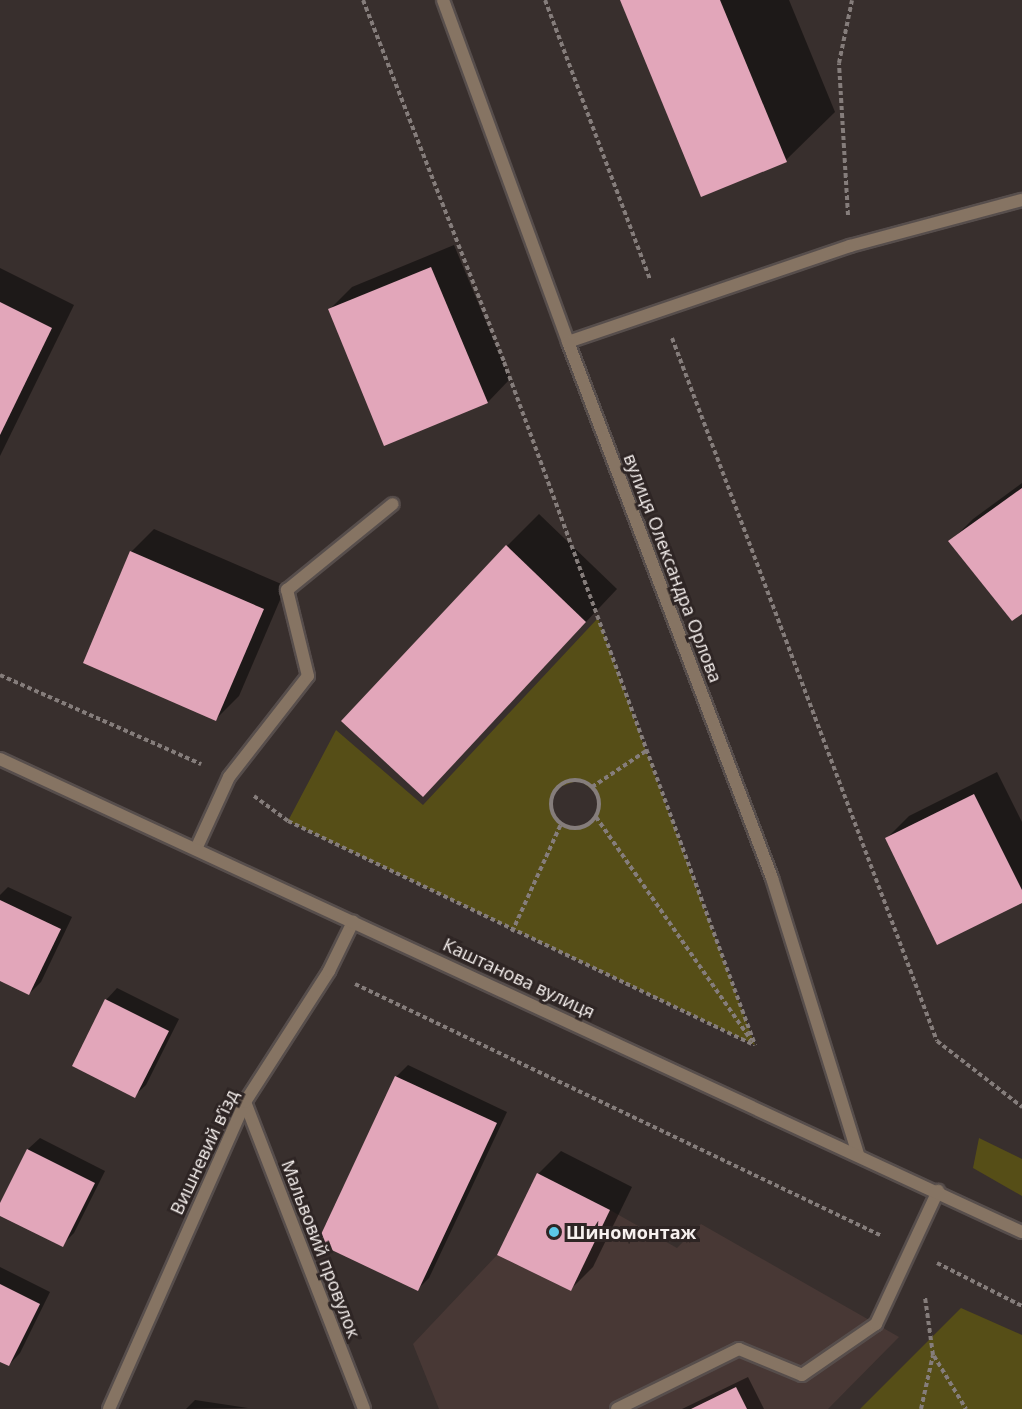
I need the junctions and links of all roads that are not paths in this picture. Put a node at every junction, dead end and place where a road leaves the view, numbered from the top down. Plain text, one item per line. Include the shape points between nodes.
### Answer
1 (444, 0) edge
2 (1022, 200) edge
3 (568, 342) junction
4 (393, 504) dead end
5 (0, 759) edge
6 (196, 849) junction
7 (353, 922) junction
8 (245, 1102) junction
9 (858, 1154) junction
10 (938, 1191) junction
11 (1022, 1232) edge
12 (109, 1409) edge
13 (364, 1409) edge
14 (616, 1409) edge

1 - 3 street, вулиця Олександра Орлова
2 - 3 street via 850,246
3 - 9 street, вулиця Олександра Орлова via 772,878
4 - 6 street via 287,591 308,676 229,777
5 - 6 street, Каштанова вулиця
6 - 7 street, Каштанова вулиця
7 - 8 street, Вишневий в’їзд via 329,971
7 - 9 street, Каштанова вулиця
8 - 12 street, Вишневий в’їзд
8 - 13 street, Мальвовий провулок
9 - 10 street, Каштанова вулиця
10 - 11 street, Каштанова вулиця
10 - 14 street via 915,1252 876,1324 802,1375 740,1349

